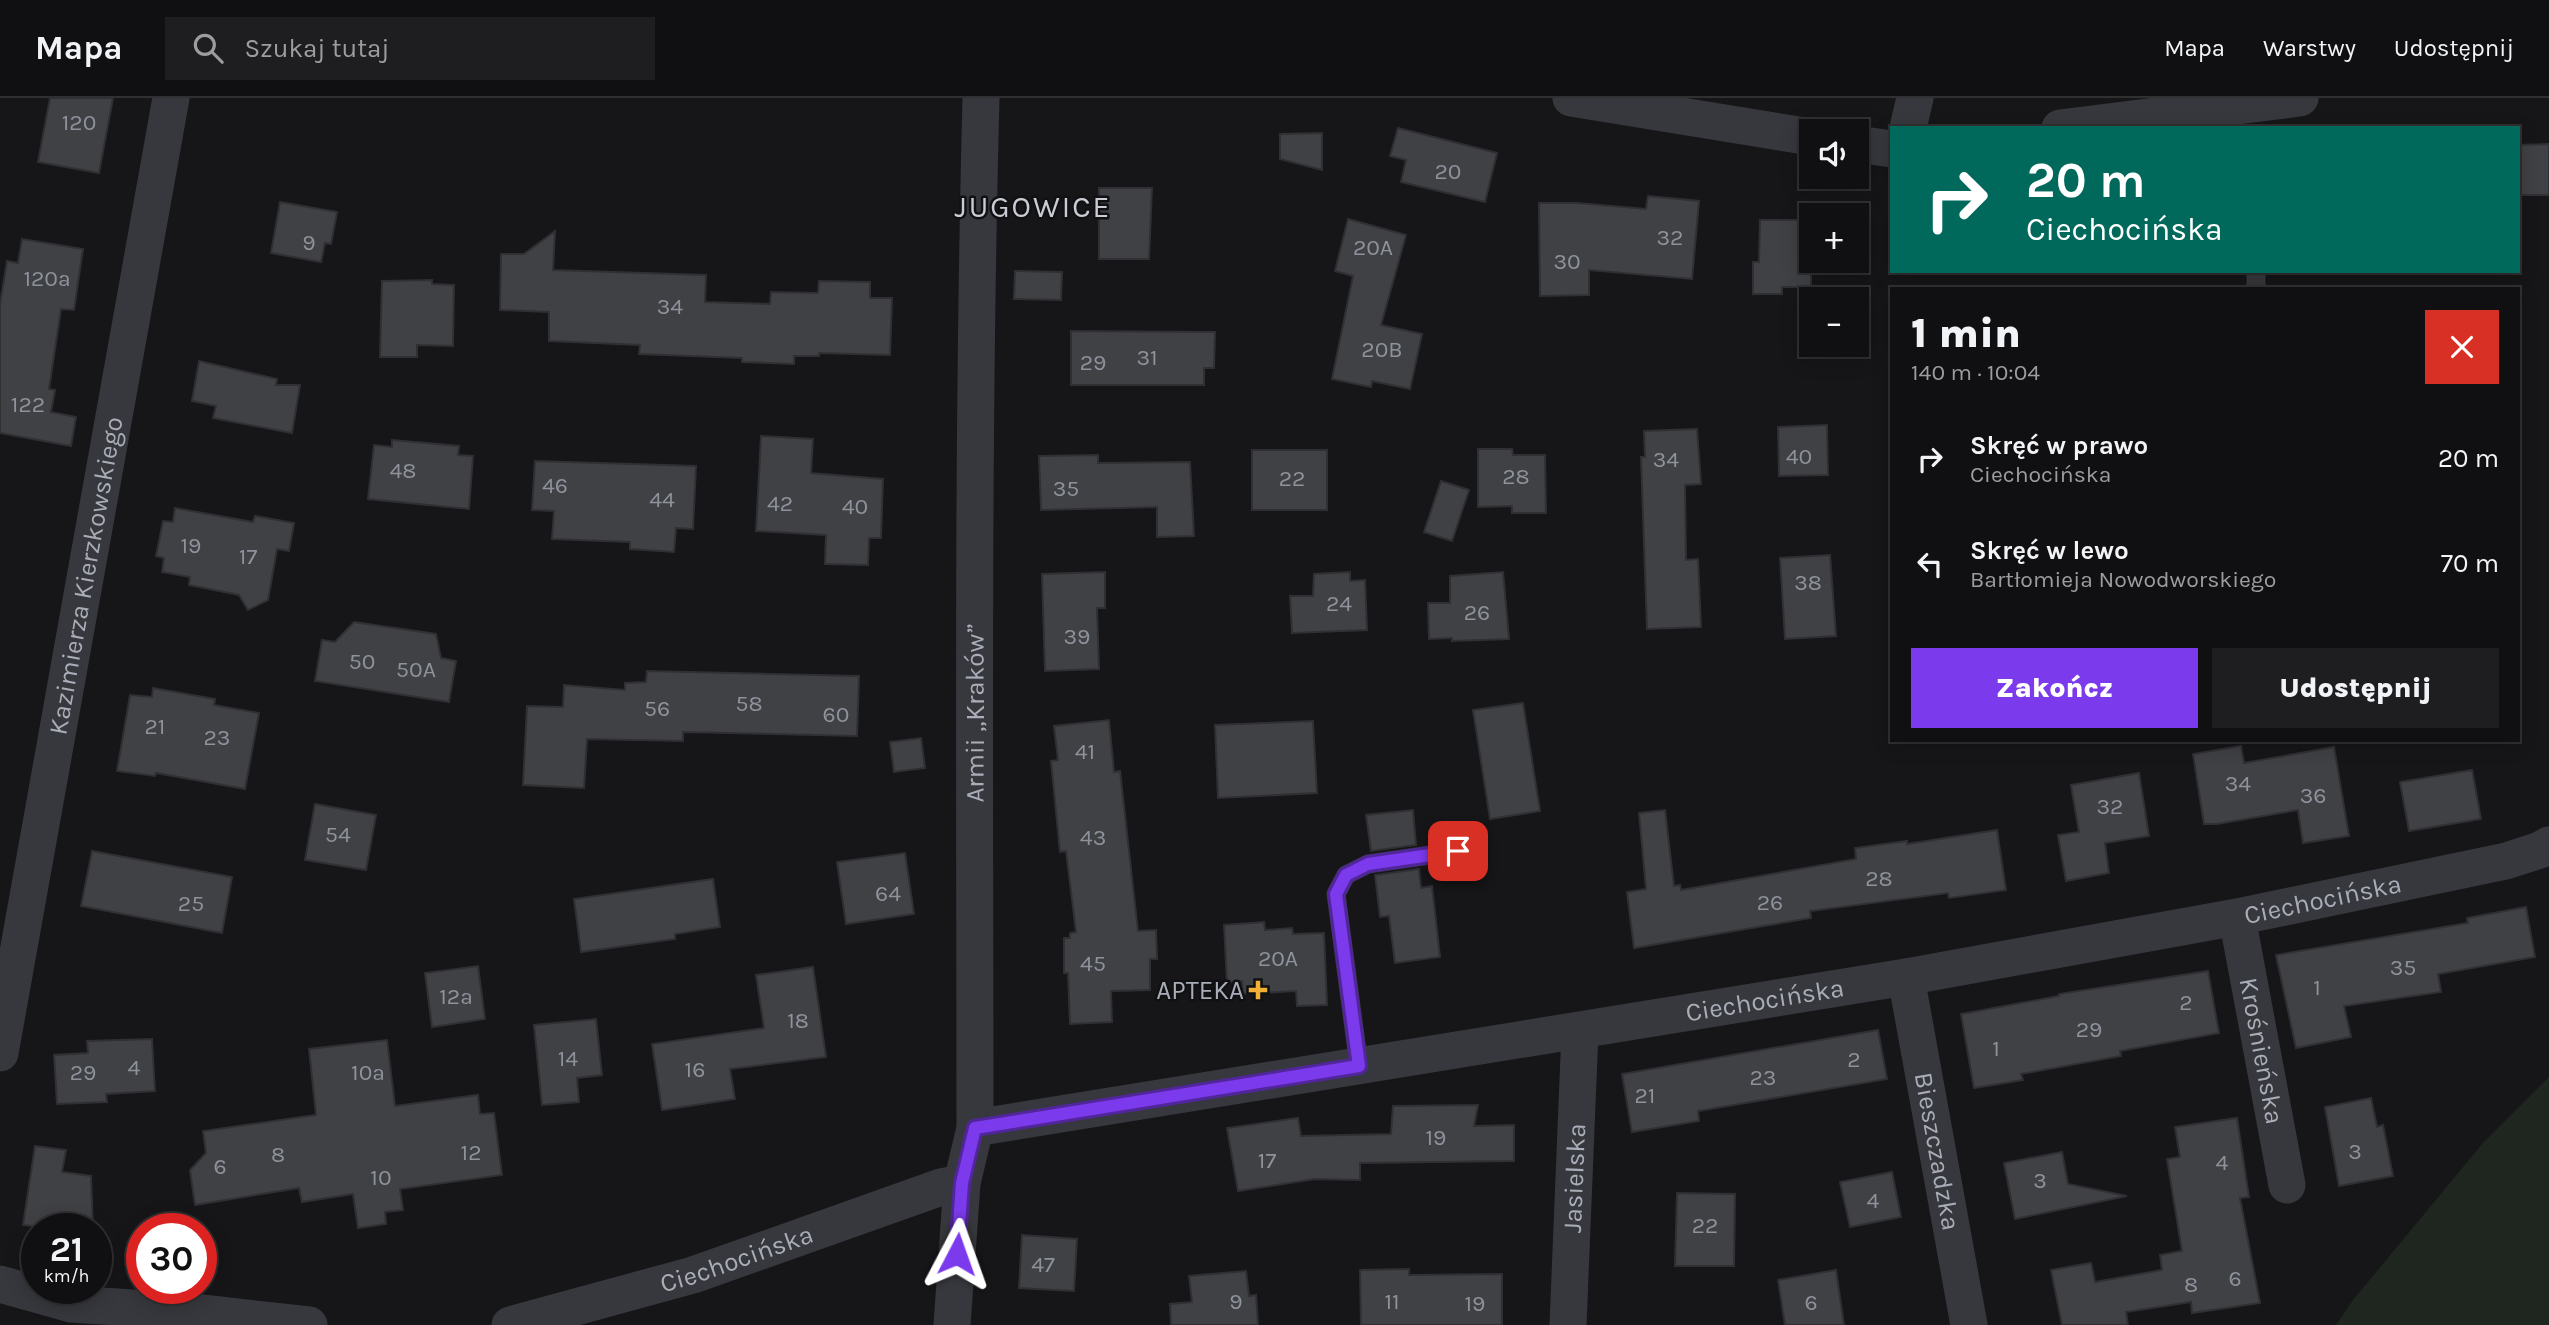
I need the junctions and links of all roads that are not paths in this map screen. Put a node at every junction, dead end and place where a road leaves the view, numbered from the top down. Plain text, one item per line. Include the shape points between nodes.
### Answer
1 (171, 98) edge
2 (981, 98) edge
3 (1571, 98) edge
4 (1915, 98) edge
5 (2300, 98) edge
6 (1683, 107) edge
7 (2254, 116) edge
8 (1908, 126) edge
9 (2092, 126) edge
10 (1799, 134) edge
11 (1869, 146) edge
12 (1890, 149) edge
13 (2549, 845) edge
14 (1458, 851) dead end
15 (2237, 917) junction
16 (1906, 977) junction
17 (1580, 1031) junction
18 (0, 1053) edge
19 (1359, 1066) junction
20 (975, 1128) junction
21 (962, 1183) junction
22 (2287, 1185) dead end
23 (0, 1284) edge
24 (309, 1325) edge
25 (510, 1325) edge
26 (952, 1325) edge
27 (1568, 1325) edge
28 (1969, 1325) edge

1 - 18 street, Kazimierza Kierzkowskiego
2 - 20 street, Armii „Kraków” via 975,510
3 - 6 street
4 - 8 street
5 - 7 street
6 - 10 street
7 - 9 street
11 - 12 street
13 - 15 street, Ciechocińska via 2506,861
14 - 19 lane via 1368,864 1346,875 1336,894
15 - 16 street, Ciechocińska
15 - 22 street, Krośnieńska
16 - 17 street, Ciechocińska
16 - 28 street, Bieszczadzka
17 - 19 street, Ciechocińska
17 - 27 street, Jasielska
19 - 20 street, Ciechocińska
20 - 21 street, Armii „Kraków”
21 - 25 street, Ciechocińska via 941,1186 693,1275
21 - 26 street, Armii „Kraków”
23 - 24 street via 71,1304

